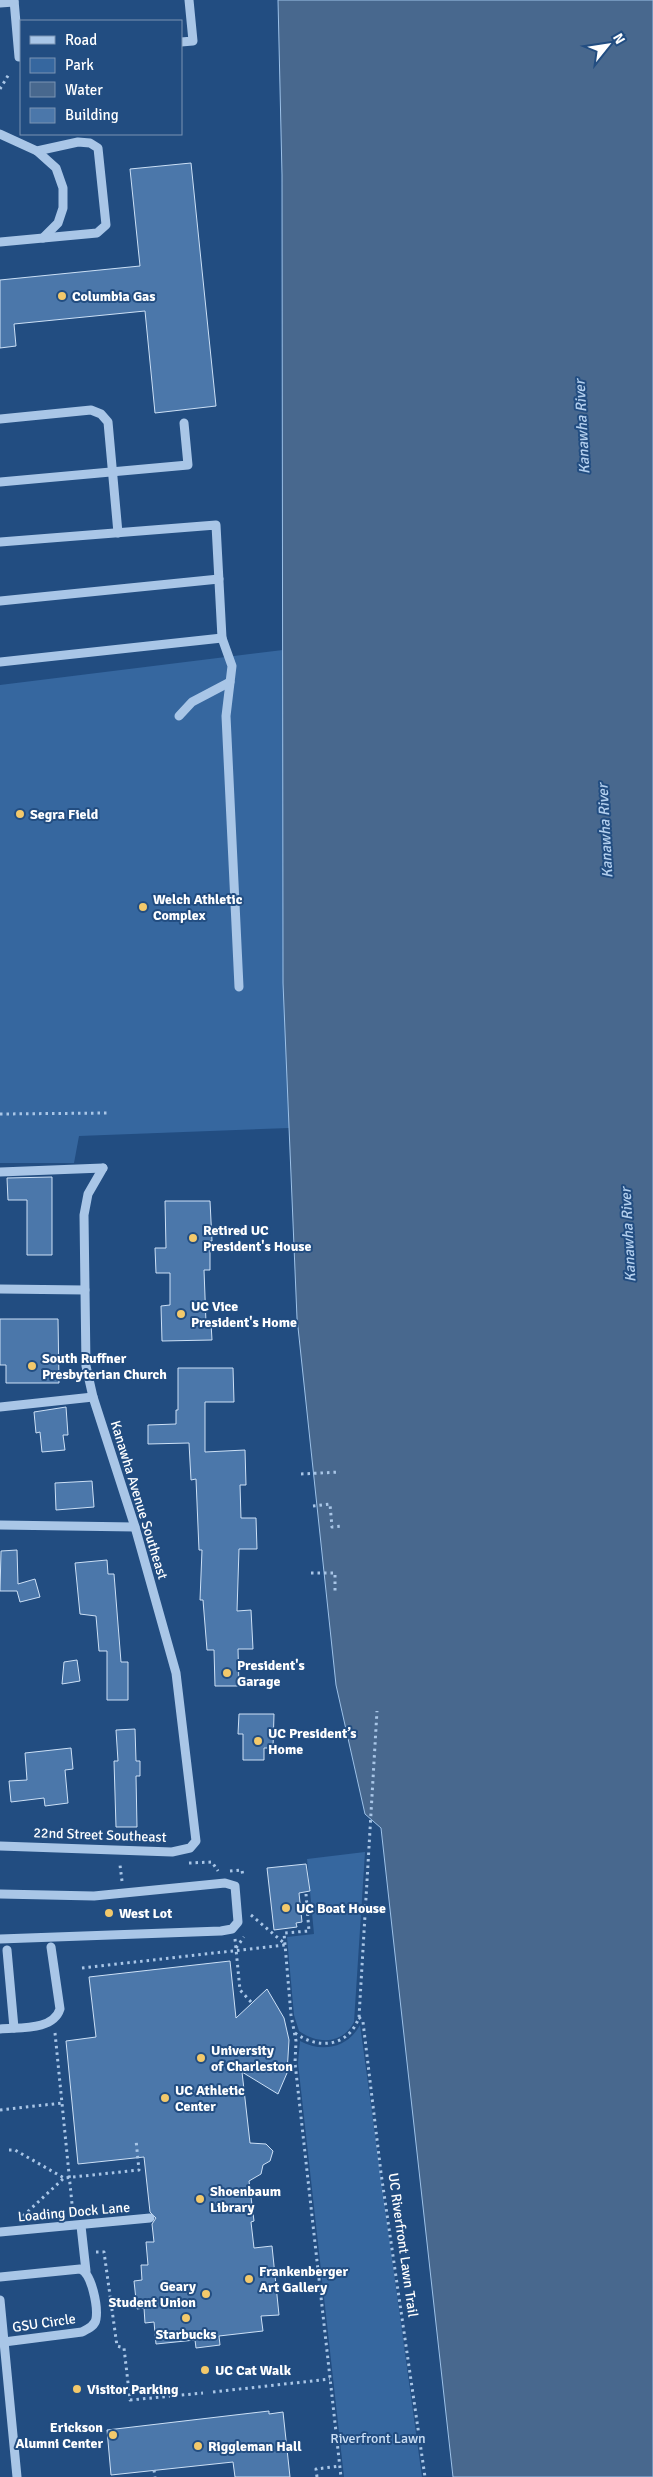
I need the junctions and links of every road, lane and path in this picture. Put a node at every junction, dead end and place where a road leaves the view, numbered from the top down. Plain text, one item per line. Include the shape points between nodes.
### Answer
1 (189, 0) edge
2 (14, 1) edge
3 (0, 4) edge
4 (182, 42) edge
5 (20, 57) edge
6 (8, 74) dead end
7 (0, 90) edge
8 (0, 134) edge
9 (37, 151) junction
10 (43, 238) junction
11 (0, 242) edge
12 (0, 419) edge
13 (184, 423) dead end
14 (113, 472) junction
15 (0, 482) edge
16 (118, 533) junction
17 (0, 542) edge
18 (219, 579) junction
19 (0, 601) edge
20 (222, 638) junction
21 (0, 662) edge
22 (230, 682) junction
23 (179, 716) dead end
24 (239, 988) dead end
25 (110, 1113) dead end
26 (0, 1114) edge
27 (0, 1172) edge
28 (0, 1289) edge
29 (85, 1290) junction
30 (93, 1397) junction
31 (0, 1407) edge
32 (340, 1472) dead end
33 (301, 1474) dead end
34 (313, 1506) dead end
35 (0, 1525) edge
36 (343, 1526) dead end
37 (135, 1527) junction
38 (311, 1573) dead end
39 (335, 1594) dead end
40 (377, 1711) dead end
41 (196, 1841) joint
42 (0, 1846) edge
43 (0, 1894) edge
44 (306, 1894) dead end
45 (246, 1912) dead end
46 (235, 1938) dead end
47 (0, 1940) edge
48 (285, 1944) junction
49 (51, 1947) dead end
50 (7, 1950) dead end
51 (237, 1951) junction
52 (82, 1968) dead end
53 (252, 2003) dead end
54 (359, 2017) junction
55 (14, 2028) junction
56 (0, 2029) edge
57 (295, 2032) junction
58 (55, 2033) dead end
59 (62, 2103) junction
60 (0, 2110) edge
61 (136, 2140) dead end
62 (8, 2150) dead end
63 (64, 2178) junction
64 (69, 2178) junction
65 (23, 2216) dead end
66 (73, 2216) dead end
67 (150, 2218) dead end
68 (80, 2226) junction
69 (0, 2232) edge
70 (84, 2253) junction
71 (86, 2271) junction
72 (0, 2277) edge
73 (0, 2300) edge
74 (4, 2342) junction
75 (330, 2379) junction
76 (213, 2392) dead end
77 (203, 2393) dead end
78 (340, 2466) junction
79 (154, 2470) dead end
80 (17, 2477) edge
81 (155, 2477) edge
82 (317, 2477) edge
83 (341, 2477) edge
84 (425, 2477) edge

1 - 4 street via 193,41
2 - 3 street
2 - 5 street
6 - 7 path
8 - 9 street
9 - 10 street via 56,168 63,188 63,208 58,223
9 - 10 street via 78,142 98,148 106,225 97,233
10 - 11 street
12 - 14 street via 96,412 108,422
13 - 14 street via 188,465
14 - 15 street
14 - 16 street
16 - 17 street
16 - 18 street via 216,525
18 - 19 street
18 - 20 street
20 - 21 street
20 - 22 street via 232,666
22 - 23 street via 192,702
22 - 24 street via 226,716
25 - 26 path
27 - 29 street, Kanawha Avenue Southeast via 103,1168 88,1194 84,1215
28 - 29 street
29 - 30 street, Kanawha Avenue Southeast via 86,1366
30 - 31 street
30 - 37 street, Kanawha Avenue Southeast
32 - 33 path
34 - 36 path via 330,1504 332,1526
35 - 37 street
37 - 41 street, Kanawha Avenue Southeast via 176,1673
38 - 39 path via 335,1573
40 - 54 path, UC Riverfront Lawn Trail
41 - 42 street, 22nd Street Southeast via 190,1848 172,1852
43 - 47 street via 94,1896 225,1883 235,1886 238,1922 232,1929 221,1931
44 - 48 path via 309,1931 284,1933
45 - 48 path
46 - 51 path
48 - 51 path
48 - 57 path via 290,2015
49 - 55 street via 60,2009 58,2015 45,2025
50 - 55 street
51 - 52 path
51 - 53 path via 240,1990
54 - 57 path via 347,2036 333,2043 314,2043
54 - 84 path, UC Riverfront Lawn Trail
55 - 56 street
57 - 75 path via 295,2063
58 - 59 path
59 - 60 path
59 - 64 path
61 - 64 path via 139,2170
62 - 63 path via 16,2150
63 - 64 path
63 - 65 path
64 - 66 path
67 - 68 street, Loading Dock Lane
68 - 69 street, Loading Dock Lane
68 - 70 street, GSU Circle
70 - 71 street, GSU Circle
70 - 77 path via 104,2252 118,2346 124,2348 130,2400
71 - 72 street
71 - 74 street, GSU Circle via 91,2279 96,2320 91,2327 82,2332
73 - 74 street
74 - 80 street
75 - 76 path
75 - 78 path
78 - 82 path via 316,2469
78 - 83 path
79 - 81 path

